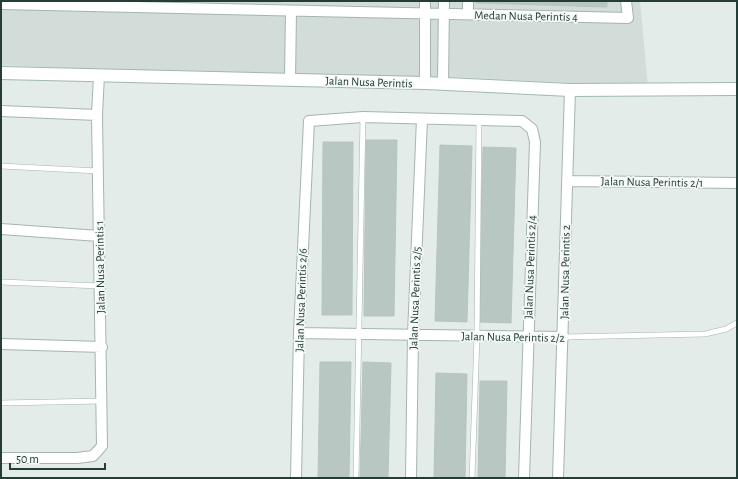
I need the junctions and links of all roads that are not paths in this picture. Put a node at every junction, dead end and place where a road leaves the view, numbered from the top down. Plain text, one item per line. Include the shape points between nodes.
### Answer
1 (425, 1) edge
2 (444, 1) edge
3 (468, 1) edge
4 (626, 1) edge
5 (65, 3) edge
6 (1, 4) edge
7 (209, 5) edge
8 (296, 7) edge
9 (425, 14) junction
10 (444, 14) junction
11 (468, 14) junction
12 (1, 73) edge
13 (99, 75) junction
14 (290, 79) junction
15 (425, 83) junction
16 (443, 84) junction
17 (737, 89) edge
18 (570, 90) junction
19 (1, 111) edge
20 (97, 115) junction
21 (363, 118) junction
22 (422, 119) junction
23 (479, 119) junction
24 (1, 166) edge
25 (98, 171) junction
26 (567, 180) junction
27 (737, 183) edge
28 (1, 229) edge
29 (99, 236) junction
30 (1, 282) edge
31 (100, 286) junction
32 (737, 323) edge
33 (299, 333) junction
34 (360, 334) junction
35 (413, 335) junction
36 (477, 336) junction
37 (527, 337) junction
38 (564, 337) junction
39 (1, 344) edge
40 (102, 347) junction
41 (102, 401) junction
42 (1, 403) edge
43 (1, 458) edge
44 (296, 478) edge
45 (356, 478) edge
46 (411, 478) edge
47 (472, 478) edge
48 (524, 478) edge
49 (558, 478) edge

1 - 9 street
2 - 10 street
3 - 11 street
4 - 11 street, Medan Nusa Perintis 4 via 628,18
5 - 6 street, Medan Nusa Perintis 4
5 - 7 street, Medan Nusa Perintis 4
7 - 8 street, Medan Nusa Perintis 4
8 - 9 street, Medan Nusa Perintis 4
8 - 14 street
9 - 10 street, Medan Nusa Perintis 4
9 - 15 street
10 - 11 street, Medan Nusa Perintis 4
10 - 16 street
12 - 13 street, Jalan Nusa Perintis
13 - 14 street, Jalan Nusa Perintis
13 - 20 street, Jalan Nusa Perintis 1
14 - 15 street, Jalan Nusa Perintis
15 - 16 street, Jalan Nusa Perintis
16 - 18 street, Jalan Nusa Perintis
17 - 18 street, Jalan Nusa Perintis
18 - 26 street, Jalan Nusa Perintis 2
19 - 20 street
20 - 25 street, Jalan Nusa Perintis 1
21 - 22 street
21 - 33 street, Jalan Nusa Perintis 2/6 via 309,121
21 - 34 lane
22 - 23 street
22 - 35 street, Jalan Nusa Perintis 2/5
23 - 36 lane
23 - 37 street, Jalan Nusa Perintis 2/4 via 522,121 532,129 535,142
24 - 25 lane
25 - 29 street, Jalan Nusa Perintis 1
26 - 27 street, Jalan Nusa Perintis 2/1
26 - 38 street, Jalan Nusa Perintis 2
28 - 29 street
29 - 31 street, Jalan Nusa Perintis 1
30 - 31 lane
31 - 40 street, Jalan Nusa Perintis 1
32 - 38 lane, Jalan Nusa Perintis 2/2 via 706,334
33 - 34 street, Jalan Nusa Perintis 2/2
33 - 44 street, Jalan Nusa Perintis 2/6
34 - 35 street, Jalan Nusa Perintis 2/2
34 - 45 lane
35 - 36 street, Jalan Nusa Perintis 2/2
35 - 46 street, Jalan Nusa Perintis 2/5
36 - 37 street, Jalan Nusa Perintis 2/2
36 - 47 lane
37 - 38 street, Jalan Nusa Perintis 2/2
37 - 48 street, Jalan Nusa Perintis 2/4
38 - 49 street, Jalan Nusa Perintis 2
39 - 40 street
40 - 41 street, Jalan Nusa Perintis 1
41 - 42 lane
41 - 43 street, Jalan Nusa Perintis 1 via 102,446 93,456

